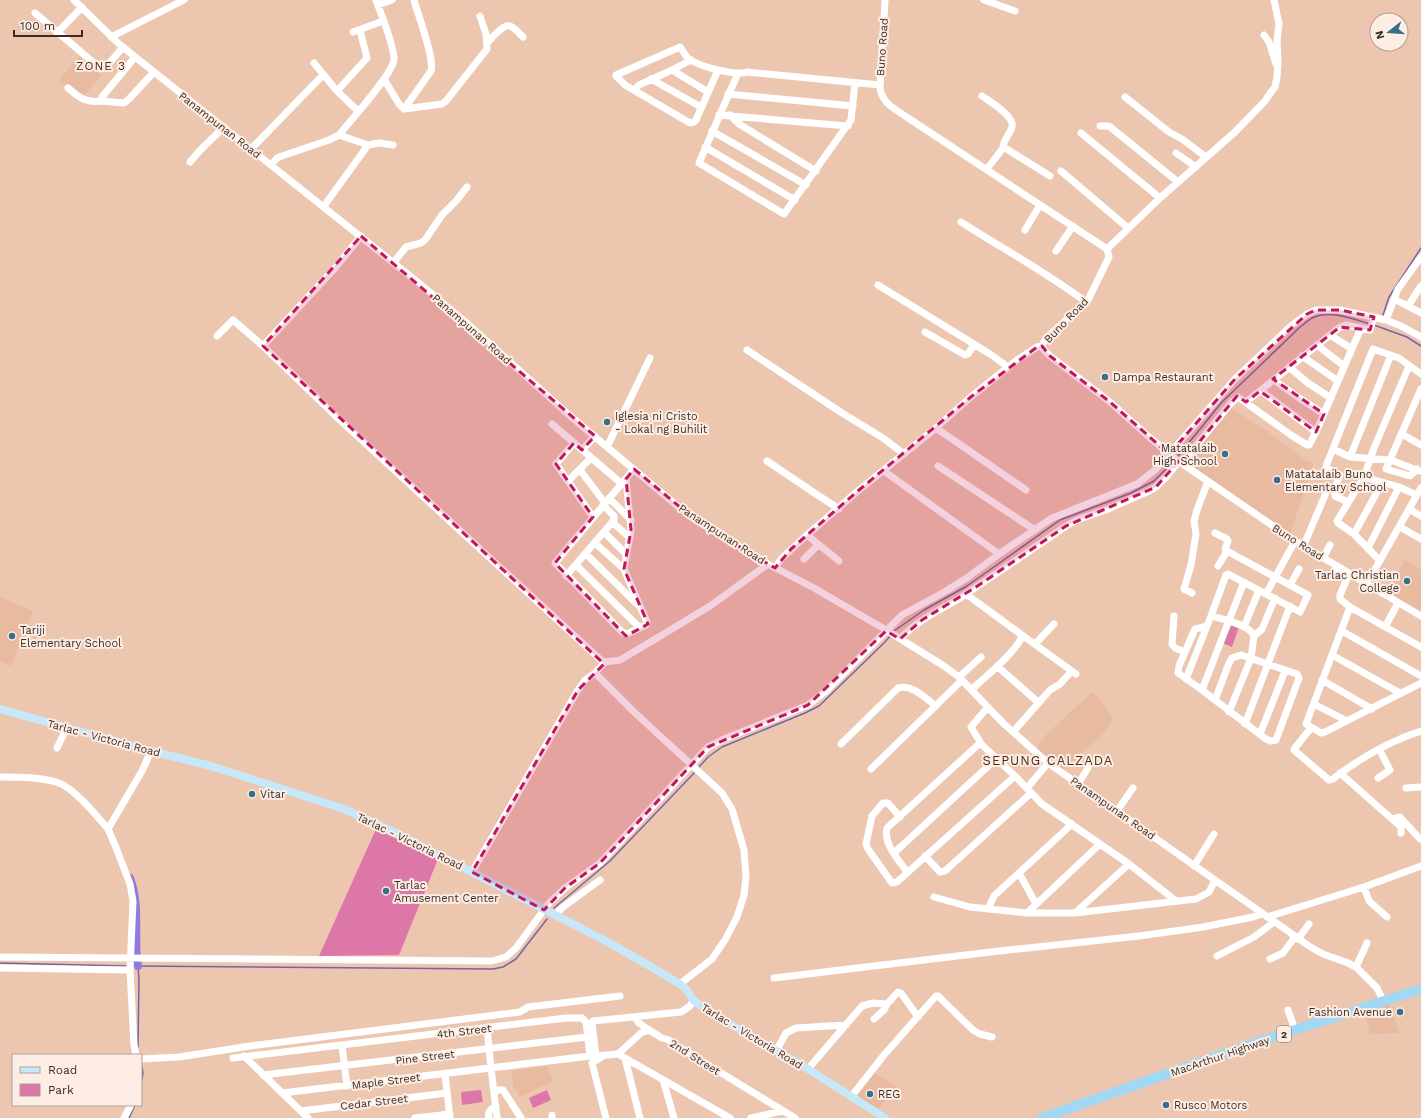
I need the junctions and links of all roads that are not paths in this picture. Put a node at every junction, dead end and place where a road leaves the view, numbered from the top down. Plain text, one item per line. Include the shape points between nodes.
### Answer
1 (74, 0) edge
2 (184, 0) edge
3 (392, 0) edge
4 (414, 0) edge
5 (885, 0) edge
6 (984, 0) edge
7 (1274, 0) edge
8 (377, 2) edge
9 (82, 8) junction
10 (1015, 11) dead end
11 (35, 13) dead end
12 (480, 16) dead end
13 (383, 21) junction
14 (57, 33) junction
15 (1264, 35) dead end
16 (111, 37) junction
17 (523, 37) dead end
18 (487, 44) junction
19 (123, 47) junction
20 (135, 57) junction
21 (691, 60) junction
22 (314, 63) dead end
23 (672, 70) junction
24 (718, 70) junction
25 (1278, 70) junction
26 (154, 72) junction
27 (741, 73) junction
28 (324, 75) junction
29 (384, 79) junction
30 (651, 79) junction
31 (854, 85) junction
32 (880, 86) junction
33 (68, 88) dead end
34 (634, 90) junction
35 (337, 91) junction
36 (708, 92) junction
37 (728, 94) junction
38 (982, 96) dead end
39 (1125, 97) dead end
40 (101, 100) junction
41 (853, 106) junction
42 (702, 107) junction
43 (404, 109) junction
44 (358, 111) junction
45 (719, 115) junction
46 (730, 115) junction
47 (848, 126) junction
48 (1100, 126) dead end
49 (224, 128) junction
50 (712, 131) junction
51 (1081, 133) dead end
52 (339, 135) junction
53 (368, 145) junction
54 (393, 145) dead end
55 (705, 147) junction
56 (1003, 148) junction
57 (250, 149) junction
58 (1176, 153) dead end
59 (1206, 158) junction
60 (190, 162) dead end
61 (271, 165) junction
62 (1196, 167) junction
63 (988, 170) junction
64 (816, 171) junction
65 (1061, 171) dead end
66 (1050, 176) dead end
67 (1178, 182) junction
68 (806, 185) junction
69 (467, 187) dead end
70 (1160, 198) junction
71 (795, 200) junction
72 (1040, 205) junction
73 (324, 206) junction
74 (961, 222) dead end
75 (1073, 226) junction
76 (1128, 228) junction
77 (1025, 230) dead end
78 (361, 236) junction
79 (1107, 249) junction
80 (1056, 251) dead end
81 (1421, 257) edge
82 (394, 262) junction
83 (878, 285) dead end
84 (1421, 286) edge
85 (1398, 300) dead end
86 (1086, 302) junction
87 (1408, 306) junction
88 (1421, 313) edge
89 (1374, 319) junction
90 (1386, 320) junction
91 (1361, 328) junction
92 (925, 332) dead end
93 (1330, 335) junction
94 (217, 336) dead end
95 (1421, 338) edge
96 (974, 345) junction
97 (1317, 345) junction
98 (263, 346) junction
99 (1042, 346) junction
100 (1352, 349) junction
101 (747, 350) dead end
102 (1391, 355) junction
103 (1302, 356) junction
104 (650, 358) dead end
105 (1344, 366) junction
106 (1409, 366) junction
107 (1008, 367) junction
108 (1289, 367) junction
109 (1421, 374) edge
110 (1274, 380) junction
111 (1338, 381) junction
112 (1421, 389) edge
113 (1260, 391) junction
114 (1331, 398) junction
115 (1246, 402) junction
116 (1324, 414) junction
117 (552, 424) dead end
118 (936, 428) junction
119 (1316, 432) junction
120 (1402, 434) junction
121 (595, 436) junction
122 (1420, 442) edge
123 (574, 443) junction
124 (607, 446) junction
125 (1333, 449) junction
126 (582, 450) junction
127 (904, 454) junction
128 (1169, 454) junction
129 (1350, 457) junction
130 (591, 458) junction
131 (1371, 458) junction
132 (1391, 460) junction
133 (767, 461) dead end
134 (1180, 462) junction
135 (938, 466) dead end
136 (634, 469) junction
137 (580, 470) junction
138 (1419, 470) edge
139 (884, 471) junction
140 (1364, 478) junction
141 (1208, 481) junction
142 (568, 482) junction
143 (624, 482) junction
144 (1382, 483) junction
145 (1399, 487) junction
146 (1026, 490) dead end
147 (1419, 492) edge
148 (1326, 493) dead end
149 (606, 502) junction
150 (1348, 502) junction
151 (839, 508) junction
152 (1409, 509) junction
153 (1421, 516) edge
154 (593, 517) junction
155 (631, 520) junction
156 (612, 522) junction
157 (1400, 527) junction
158 (1035, 530) junction
159 (604, 532) junction
160 (1215, 533) dead end
161 (1354, 534) junction
162 (806, 535) junction
163 (630, 538) junction
164 (1421, 538) edge
165 (1295, 542) junction
166 (595, 543) junction
167 (818, 545) junction
168 (1330, 545) dead end
169 (1303, 547) junction
170 (1368, 548) junction
171 (1227, 551) junction
172 (586, 554) junction
173 (626, 554) junction
174 (999, 554) junction
175 (1323, 558) junction
176 (804, 559) dead end
177 (839, 561) dead end
178 (1380, 561) junction
179 (768, 564) junction
180 (576, 565) junction
181 (1218, 566) dead end
182 (1337, 566) junction
183 (775, 568) junction
184 (624, 569) junction
185 (1299, 569) dead end
186 (1349, 574) junction
187 (566, 576) junction
188 (1332, 577) dead end
189 (1276, 578) junction
190 (1370, 578) dead end
191 (1244, 582) junction
192 (1290, 585) junction
193 (1259, 590) junction
194 (1192, 593) dead end
195 (966, 594) junction
196 (1266, 594) junction
197 (1274, 598) junction
198 (1398, 603) junction
199 (1290, 606) junction
200 (1350, 607) junction
201 (641, 608) junction
202 (1174, 616) dead end
203 (1211, 616) junction
204 (1421, 616) edge
205 (1228, 621) junction
206 (1054, 624) dead end
207 (1207, 626) junction
208 (1244, 627) junction
209 (1385, 627) junction
210 (640, 628) junction
211 (1342, 631) junction
212 (893, 635) junction
213 (1022, 635) junction
214 (1254, 636) junction
215 (1036, 644) junction
216 (1421, 647) edge
217 (1185, 652) junction
218 (1332, 655) junction
219 (981, 657) dead end
220 (1251, 658) junction
221 (605, 662) junction
222 (1268, 665) junction
223 (997, 666) junction
224 (1284, 671) junction
225 (595, 673) junction
226 (1421, 676) edge
227 (961, 679) junction
228 (1186, 679) junction
229 (1322, 680) junction
230 (1421, 683) edge
231 (972, 689) junction
232 (1202, 690) junction
233 (1400, 693) junction
234 (1215, 700) junction
235 (1039, 703) junction
236 (1314, 704) junction
237 (936, 706) junction
238 (988, 707) junction
239 (1372, 708) junction
240 (0, 709) edge
241 (1229, 712) junction
242 (1347, 721) junction
243 (1245, 724) junction
244 (67, 727) junction
245 (1311, 728) junction
246 (1421, 731) edge
247 (1013, 732) junction
248 (1260, 734) junction
249 (980, 743) junction
250 (841, 744) dead end
251 (57, 748) dead end
252 (1379, 749) junction
253 (151, 751) junction
254 (997, 758) junction
255 (1047, 762) junction
256 (694, 767) junction
257 (1088, 768) dead end
258 (871, 769) dead end
259 (1340, 773) junction
260 (1015, 776) junction
261 (0, 777) edge
262 (1378, 778) dead end
263 (1078, 784) junction
264 (1421, 787) edge
265 (1133, 788) dead end
266 (1406, 788) dead end
267 (1027, 789) junction
268 (1117, 811) junction
269 (900, 817) junction
270 (1394, 821) junction
271 (1072, 824) junction
272 (108, 830) junction
273 (1214, 834) dead end
274 (1401, 834) dead end
275 (1420, 839) edge
276 (1100, 844) junction
277 (894, 853) junction
278 (926, 856) junction
279 (1128, 864) junction
280 (1194, 866) junction
281 (1421, 866) edge
282 (472, 872) junction
283 (907, 872) junction
284 (1020, 873) junction
285 (600, 880) dead end
286 (1215, 880) junction
287 (1364, 887) junction
288 (934, 897) dead end
289 (1176, 902) junction
290 (1036, 904) junction
291 (988, 909) junction
292 (544, 910) junction
293 (1027, 913) junction
294 (1075, 913) junction
295 (1265, 915) junction
296 (555, 916) junction
297 (1387, 917) dead end
298 (1274, 922) junction
299 (1309, 924) dead end
300 (1297, 938) junction
301 (1367, 943) dead end
302 (1217, 956) dead end
303 (0, 957) edge
304 (1270, 959) dead end
305 (130, 964) junction
306 (1356, 967) junction
307 (0, 968) edge
308 (774, 978) dead end
309 (680, 984) junction
310 (1421, 989) edge
311 (620, 996) dead end
312 (693, 1000) junction
313 (1384, 1002) junction
314 (887, 1004) junction
315 (1288, 1010) dead end
316 (635, 1017) junction
317 (918, 1017) junction
318 (874, 1019) dead end
319 (846, 1025) junction
320 (487, 1028) junction
321 (649, 1030) junction
322 (1295, 1030) junction
323 (587, 1037) junction
324 (992, 1038) dead end
325 (342, 1046) junction
326 (489, 1049) junction
327 (776, 1051) junction
328 (136, 1054) edge
329 (618, 1054) junction
330 (244, 1056) junction
331 (233, 1058) dead end
332 (626, 1058) junction
333 (142, 1059) edge
334 (592, 1059) junction
335 (345, 1066) junction
336 (491, 1068) junction
337 (808, 1069) junction
338 (445, 1074) junction
339 (263, 1075) junction
340 (663, 1080) junction
341 (347, 1086) junction
342 (494, 1090) junction
343 (282, 1093) junction
344 (447, 1094) junction
345 (851, 1097) junction
346 (130, 1106) edge
347 (496, 1106) junction
348 (302, 1111) junction
349 (782, 1112) junction
350 (450, 1116) edge
351 (881, 1117) edge
352 (124, 1118) edge
353 (308, 1118) edge
354 (415, 1118) edge
355 (489, 1118) edge
356 (497, 1118) edge
357 (521, 1118) edge
358 (606, 1118) edge
359 (640, 1118) edge
360 (674, 1118) edge
361 (730, 1118) edge
362 (751, 1118) edge
363 (795, 1118) edge
364 (1042, 1118) edge

1 - 9 street, Panampunan Road
2 - 16 street
3 - 8 street
4 - 43 street via 432,67
5 - 32 street, Buno Road
6 - 10 street
7 - 25 street via 1279,24
8 - 13 street
9 - 14 street
9 - 16 street, Panampunan Road
11 - 14 street
12 - 18 street
13 - 29 street via 394,60
13 - 35 street via 356,31 367,58
14 - 19 street via 101,69 106,68
15 - 25 street via 1269,42
16 - 19 street, Panampunan Road
17 - 18 street via 511,26 507,26
18 - 43 street via 483,55 446,101 437,105
19 - 20 street, Panampunan Road
20 - 26 street, Panampunan Road
20 - 40 street
21 - 23 street
21 - 24 street
21 - 34 street via 686,57 682,48 678,47 616,75 619,81
22 - 28 street
23 - 30 street
23 - 36 street
24 - 27 street
24 - 36 street
25 - 59 street via 1275,87 1265,101
26 - 40 street via 124,103
26 - 49 street, Panampunan Road
27 - 31 street
27 - 37 street
28 - 35 street
28 - 57 street
29 - 43 street
29 - 44 street
30 - 34 street
30 - 42 street
31 - 32 street
31 - 41 street
32 - 63 street, Buno Road via 882,97 889,105
33 - 40 street via 82,99
34 - 42 street via 690,123 696,120
35 - 44 street
36 - 42 street
37 - 41 street
37 - 45 street
38 - 56 street via 1003,111 1012,124
39 - 59 street
41 - 47 street
44 - 52 street
45 - 46 street
45 - 50 street
46 - 47 street
46 - 64 street via 738,124
47 - 64 street
48 - 67 street via 1109,126
49 - 57 street, Panampunan Road
49 - 60 street via 204,145
50 - 55 street
50 - 68 street
51 - 70 street
52 - 53 street
52 - 61 street via 282,156
53 - 54 street
53 - 73 street
55 - 71 street
55 - 71 street via 699,163 784,214
56 - 63 street
56 - 66 street via 1007,148
57 - 61 street, Panampunan Road
58 - 62 street
59 - 62 street
61 - 73 street, Panampunan Road
62 - 67 street
63 - 72 street, Buno Road
64 - 68 street
65 - 76 street
67 - 70 street
68 - 71 street
69 - 82 street via 442,215 426,240 406,247
70 - 76 street
72 - 75 street, Buno Road
72 - 77 street
73 - 78 street, Panampunan Road
74 - 86 street via 1064,285
75 - 79 street, Buno Road
75 - 80 street
76 - 79 street
78 - 82 street, Panampunan Road
78 - 98 street
79 - 86 street, Buno Road via 1109,257
81 - 90 street via 1398,289
82 - 121 street, Panampunan Road
83 - 96 street
84 - 87 street
85 - 87 street
86 - 99 street, Buno Road via 1046,338
87 - 88 street
89 - 90 street
89 - 91 street via 1370,330
89 - 128 street via 1340,310 1316,310 1307,314 1235,379
90 - 95 street
91 - 93 street via 1343,326
91 - 100 street
92 - 96 street via 965,355
93 - 97 street
93 - 100 street
94 - 98 street via 233,320
96 - 107 street
97 - 103 street
97 - 105 street
98 - 221 street via 575,638
99 - 107 street
99 - 128 street, Buno Road via 1050,356 1110,402
100 - 105 street
101 - 127 street
102 - 106 street
102 - 125 street via 1372,349
102 - 129 street
103 - 108 street
103 - 111 street
104 - 124 street
105 - 111 street
106 - 109 street
106 - 131 street
107 - 118 street
108 - 110 street
108 - 114 street
110 - 113 street
110 - 116 street
111 - 114 street
112 - 120 street
113 - 115 street
113 - 119 street
114 - 116 street
115 - 119 street via 1307,445
115 - 134 street via 1235,398
116 - 119 street
117 - 123 street
118 - 127 street
118 - 146 street
120 - 122 street
120 - 132 street
121 - 124 street, Panampunan Road
121 - 126 street
123 - 126 street
123 - 142 street via 556,464
124 - 136 street, Panampunan Road
125 - 129 street
125 - 150 street via 1326,467 1340,475 1334,490 1335,495
126 - 130 street
127 - 139 street
128 - 134 street, Buno Road
128 - 158 street via 1149,476 1137,484 1057,515
129 - 131 street
130 - 137 street
130 - 143 street
131 - 132 street
131 - 140 street
132 - 138 street
132 - 138 street via 1386,469 1410,476
133 - 151 street
134 - 141 street, Buno Road
134 - 195 street via 1150,491 1066,526
135 - 158 street
136 - 143 street
136 - 179 street, Panampunan Road via 697,521
137 - 142 street
137 - 149 street
139 - 151 street
139 - 174 street
140 - 144 street
140 - 150 street
141 - 165 street, Buno Road
141 - 194 street via 1194,521 1196,534 1184,589
142 - 154 street
143 - 149 street
143 - 155 street
144 - 145 street
144 - 161 street
145 - 147 street
145 - 170 street
147 - 152 street
148 - 169 street
149 - 154 street
149 - 155 street
149 - 156 street via 614,516
150 - 161 street via 1337,522
151 - 162 street
152 - 153 street
152 - 157 street
154 - 187 street via 555,564
155 - 163 street
156 - 159 street
156 - 163 street
157 - 164 street
157 - 178 street
158 - 174 street
159 - 166 street
159 - 173 street
160 - 171 street via 1227,539
161 - 170 street
162 - 167 street
162 - 183 street
163 - 173 street
165 - 169 street, Buno Road
165 - 189 street
166 - 172 street
166 - 184 street
167 - 176 street
167 - 177 street
168 - 175 street
169 - 175 street, Buno Road
170 - 178 street
171 - 181 street
171 - 189 street
172 - 180 street
172 - 201 street
173 - 184 street
174 - 212 street via 968,577 902,616
175 - 182 street, Buno Road
178 - 190 street
179 - 183 street, Panampunan Road
179 - 221 street via 680,625 620,660
180 - 187 street
180 - 210 street
182 - 186 street, Buno Road
182 - 188 street
183 - 212 street, Panampunan Road
184 - 201 street
185 - 192 street
186 - 198 street, Buno Road
186 - 200 street via 1339,598
187 - 210 street via 625,634
189 - 192 street
189 - 196 street
191 - 193 street
191 - 203 street via 1226,574
191 - 205 street
192 - 199 street via 1308,594 1300,612
193 - 196 street
193 - 208 street
195 - 212 street via 906,632
195 - 213 street
196 - 197 street
197 - 199 street
197 - 214 street via 1262,629
198 - 204 street, Buno Road
198 - 209 street
199 - 222 street
200 - 209 street
200 - 211 street
201 - 210 street via 647,622
202 - 217 street via 1172,644
203 - 205 street
203 - 207 street
205 - 208 street
205 - 232 street
206 - 215 street
207 - 217 street via 1195,629
207 - 228 street
208 - 214 street
209 - 216 street
211 - 218 street
211 - 226 street
212 - 227 street, Panampunan Road
212 - 256 street via 815,699 796,710 714,744 701,753
213 - 215 street
213 - 223 street via 1020,641
214 - 220 street
215 - 235 street via 1073,674 1050,690
217 - 228 street via 1178,672
218 - 229 street
218 - 233 street
219 - 227 street
220 - 222 street
220 - 234 street via 1237,655 1232,659
220 - 241 street
221 - 225 street
222 - 224 street
222 - 243 street
223 - 231 street
223 - 235 street
224 - 248 street
224 - 248 street via 1297,674 1299,678 1276,740 1269,740
225 - 256 street
225 - 282 street via 585,680 578,690
227 - 231 street, Panampunan Road
227 - 237 street
228 - 232 street
229 - 236 street
229 - 239 street
230 - 233 street
231 - 238 street, Panampunan Road
232 - 234 street
233 - 239 street
234 - 241 street
235 - 247 street
236 - 242 street
236 - 245 street via 1306,723
237 - 250 street via 913,689 898,688
237 - 258 street
238 - 247 street, Panampunan Road
238 - 249 street via 971,728
239 - 242 street
240 - 244 main road, Tarlac - Victoria Road
241 - 243 street
242 - 245 street via 1323,733
243 - 248 street
244 - 251 street
244 - 253 main road, Tarlac - Victoria Road
245 - 259 street via 1294,750 1327,780
246 - 252 street
247 - 255 street, Panampunan Road
249 - 254 street
249 - 269 street
252 - 259 street
252 - 262 street via 1390,770
253 - 272 street
253 - 282 main road, Tarlac - Victoria Road via 211,766 344,809
254 - 260 street
254 - 277 street
255 - 263 street, Panampunan Road
255 - 267 street
256 - 292 street via 600,863 566,888
256 - 309 street via 722,793 732,809 744,850 745,886 742,905 725,940 712,959
257 - 263 street
259 - 270 street
260 - 267 street
260 - 278 street
261 - 272 street via 48,780 64,785 90,808
263 - 268 street, Panampunan Road
264 - 266 street
265 - 268 street
267 - 271 street via 1042,804
267 - 278 street via 945,871 940,872
268 - 280 street, Panampunan Road
269 - 277 street via 886,831
269 - 283 street via 888,803 883,803 872,816 866,844 892,884
270 - 274 street via 1401,827
270 - 275 street via 1400,817
271 - 276 street
271 - 284 street
272 - 305 street via 122,861 132,893
273 - 280 street
276 - 279 street
276 - 290 street
277 - 283 street
278 - 283 street
279 - 289 street
279 - 294 street
280 - 286 street, Panampunan Road
281 - 287 street
282 - 292 main road, Tarlac - Victoria Road
284 - 290 street
284 - 291 street via 994,896
285 - 296 street via 563,907
286 - 289 street via 1206,895
286 - 295 street, Panampunan Road
287 - 295 street
287 - 297 street via 1369,901
288 - 291 street
289 - 294 street
290 - 293 street
291 - 293 street
292 - 296 main road, Tarlac - Victoria Road
292 - 305 street via 516,948 506,956 492,961
293 - 294 street
295 - 298 street, Panampunan Road
295 - 308 street via 1139,936
296 - 309 main road, Tarlac - Victoria Road via 604,940
298 - 300 street, Panampunan Road
298 - 302 street via 1254,938
299 - 300 street
300 - 304 street via 1283,953
300 - 306 street, Panampunan Road via 1323,954
301 - 306 street
303 - 305 street
305 - 307 street
305 - 328 street
306 - 313 street, Panampunan Road via 1377,988
309 - 312 main road, Tarlac - Victoria Road
310 - 313 highway, MacArthur Highway / 2
311 - 333 street via 528,1008 520,1012 179,1057
312 - 316 street via 690,1006 681,1012
312 - 327 main road, Tarlac - Victoria Road
313 - 322 highway, MacArthur Highway / 2
314 - 317 street via 899,992
314 - 318 street
314 - 319 street via 873,1003 862,1006
315 - 322 street
316 - 321 street, 2nd Street
316 - 334 street via 593,1022
317 - 324 street via 938,996 973,1030
317 - 345 street
319 - 327 street via 796,1028 786,1033
319 - 337 street
320 - 323 street, 4th Street via 582,1018 586,1022
320 - 325 street, 4th Street
320 - 326 street
321 - 329 street via 641,1033
321 - 349 street, 2nd Street
322 - 364 highway, MacArthur Highway / 2
323 - 326 street, Pine Street
323 - 334 street
325 - 330 street, 4th Street
325 - 335 street
326 - 335 street, Pine Street
326 - 336 street
327 - 337 main road, Tarlac - Victoria Road
329 - 332 street
329 - 334 street
330 - 331 street, 4th Street
330 - 339 street
332 - 340 street
332 - 359 street
334 - 336 street
334 - 358 street
335 - 339 street, Pine Street
335 - 341 street
336 - 338 street, Maple Street
336 - 342 street
337 - 345 main road, Tarlac - Victoria Road
338 - 341 street, Maple Street
338 - 344 street
339 - 343 street
340 - 360 street
340 - 361 street
341 - 343 street, Maple Street
342 - 347 street
342 - 357 street via 503,1090
343 - 348 street
344 - 348 street, Cedar Street
344 - 350 street
345 - 351 main road, Tarlac - Victoria Road
346 - 352 street
347 - 355 street via 490,1109
347 - 356 street
348 - 353 street
349 - 362 street
349 - 363 street, 2nd Street
350 - 354 street

